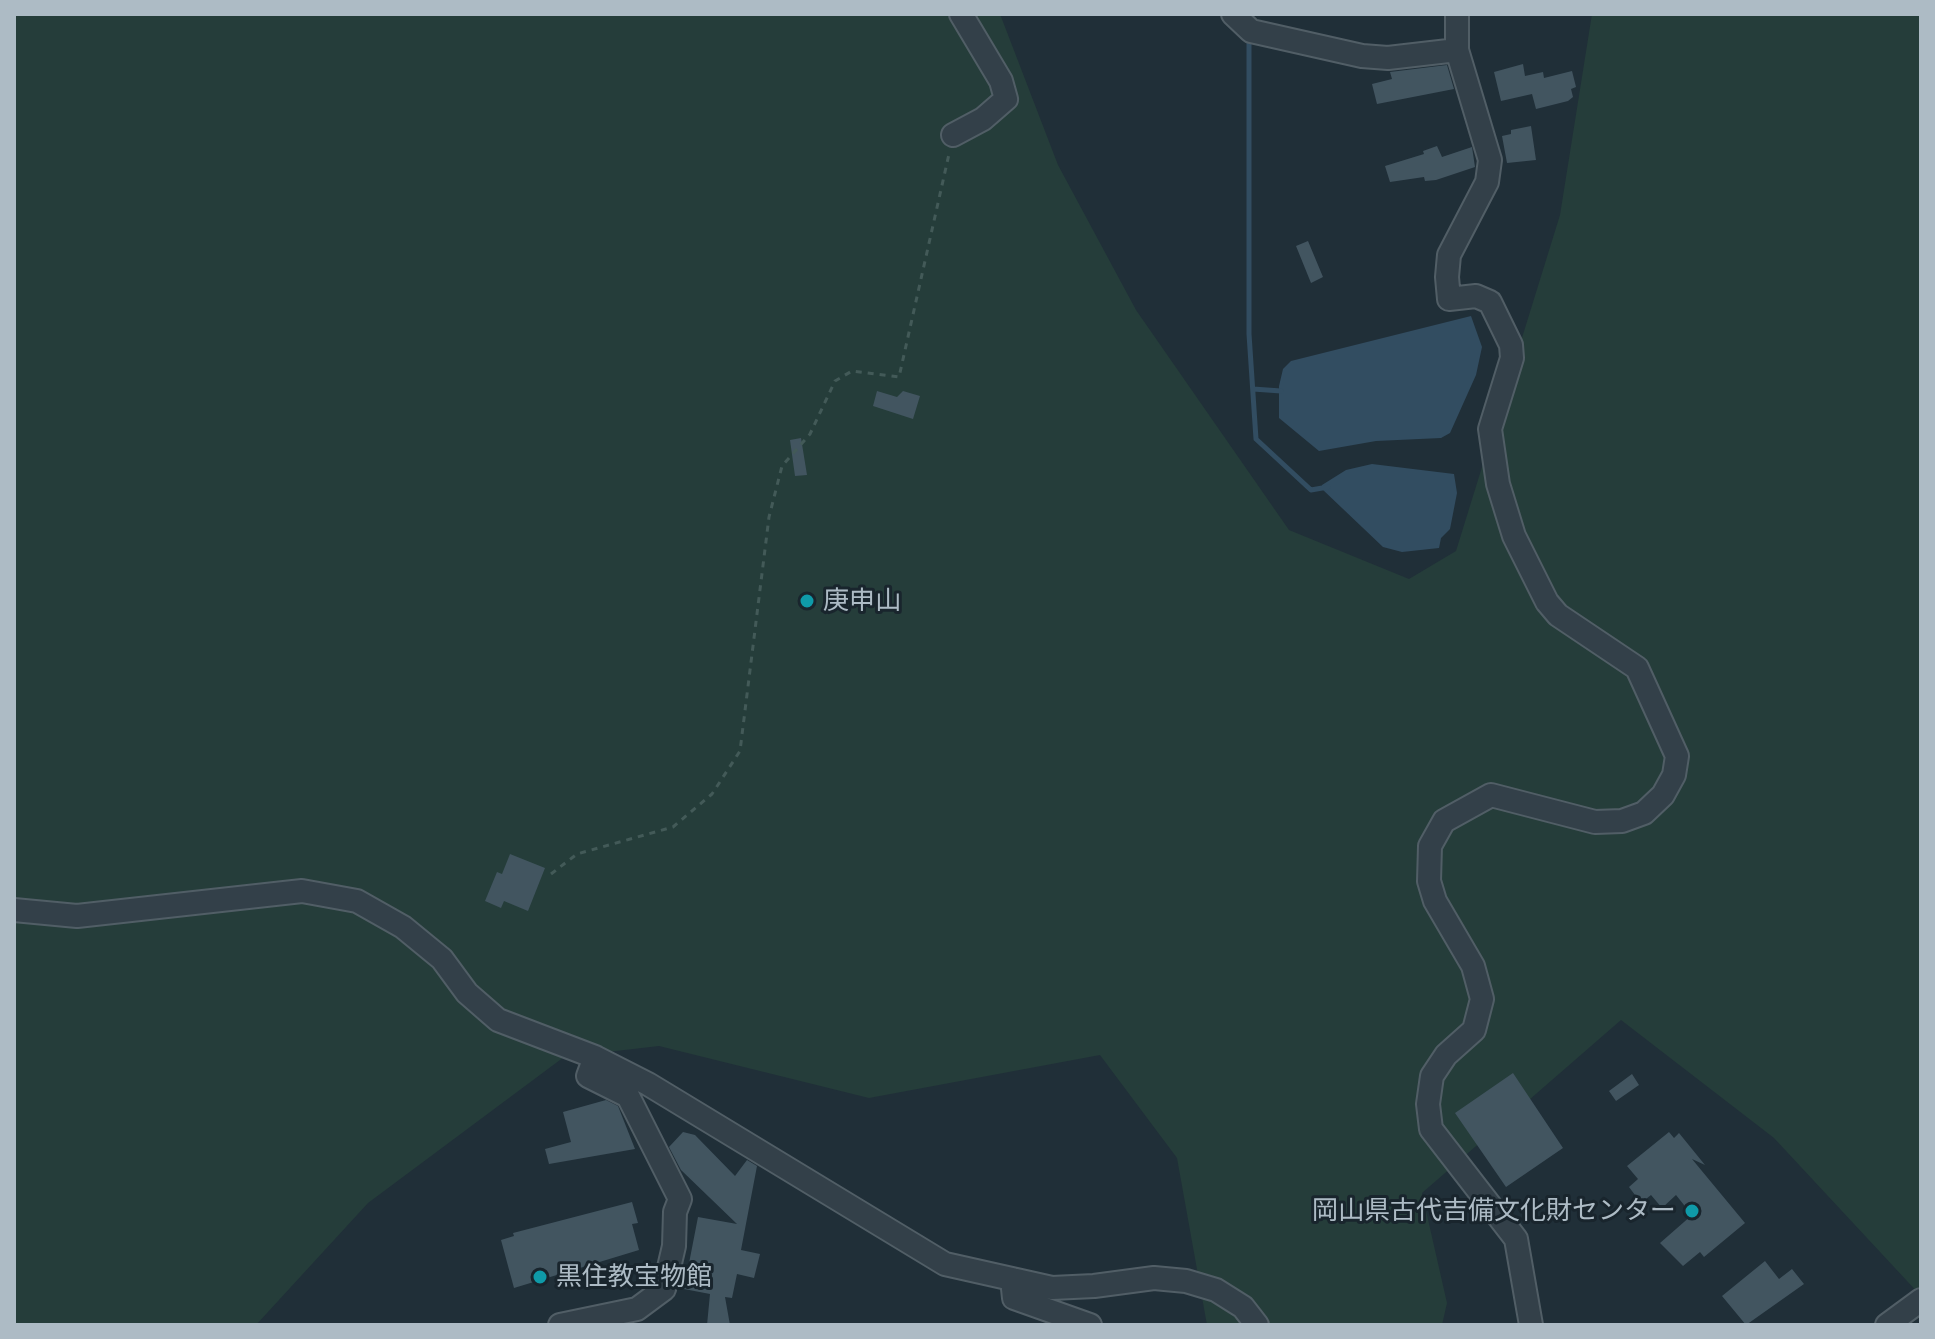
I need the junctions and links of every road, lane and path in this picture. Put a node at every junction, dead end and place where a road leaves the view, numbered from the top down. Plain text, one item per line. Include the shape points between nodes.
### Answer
1 (961, 14) edge
2 (1457, 14) edge
3 (1242, 24) edge
4 (1457, 50) junction
5 (953, 135) joint
6 (551, 874) dead end
7 (14, 910) edge
8 (595, 1057) junction
9 (1012, 1279) junction
10 (1921, 1300) edge
11 (560, 1325) edge
12 (1090, 1325) edge
13 (1257, 1325) edge
14 (1531, 1325) edge
15 (1887, 1325) edge

1 - 5 street via 1001,81 1006,99
2 - 4 street
3 - 4 street via 1362,56
4 - 14 street via 1490,160 1487,182 1449,255 1449,299 1476,296 1490,302 1511,345 1512,358 1490,429 1510,523 1538,586 1558,615 1637,668 1677,756 1663,795 1644,813 1595,822 1491,795 1444,821 1430,846 1429,881 1435,901 1473,966 1482,999 1474,1030 1432,1076 1431,1129 1516,1239
5 - 6 path via 899,377 852,371 835,381 810,434 782,466 769,517 740,751 712,794 673,827 577,854
7 - 8 street via 77,916 302,891 357,901 403,927 442,959 467,993 498,1020
8 - 9 street via 728,1130 909,1245 945,1264
8 - 11 street via 588,1076 628,1096 680,1199 674,1246 664,1289 652,1301
9 - 12 street via 1014,1298
9 - 13 street via 1052,1288 1154,1278 1186,1281 1216,1290 1243,1307
10 - 15 street

